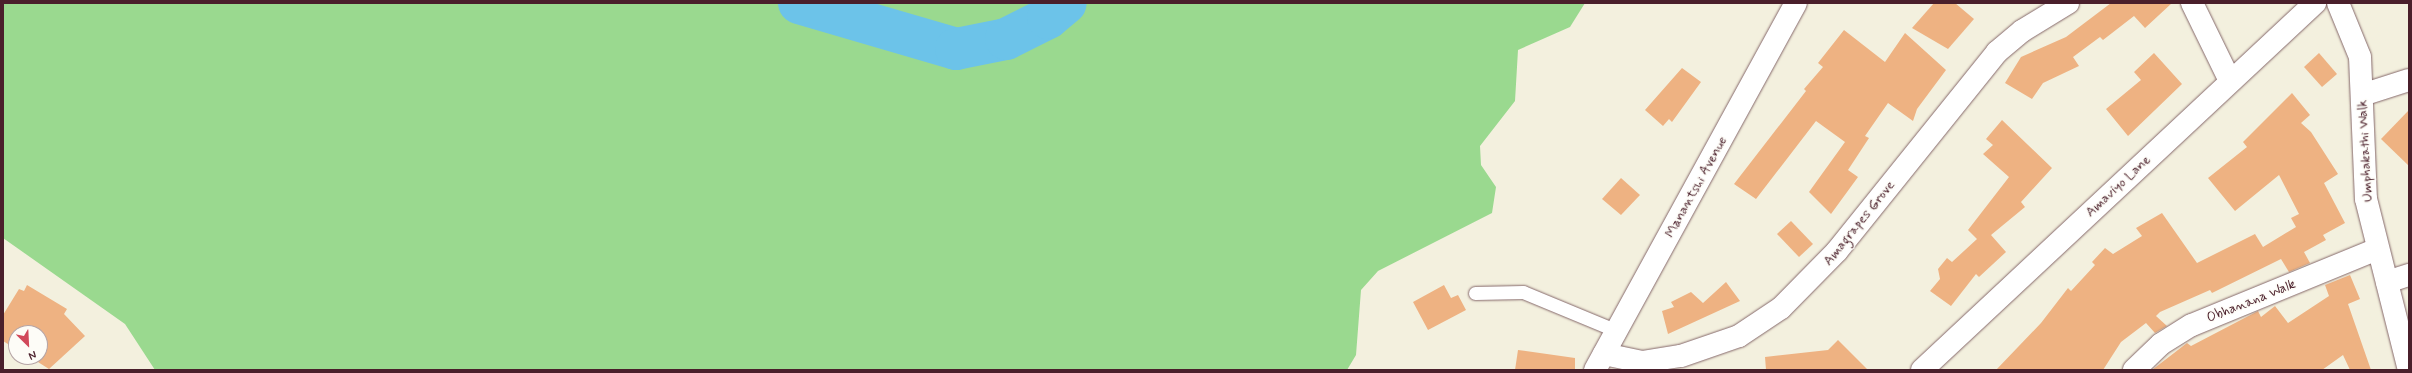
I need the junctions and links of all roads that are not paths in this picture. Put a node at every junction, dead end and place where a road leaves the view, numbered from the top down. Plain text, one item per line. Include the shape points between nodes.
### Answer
1 (1796, 3) edge
2 (2068, 3) edge
3 (2192, 3) edge
4 (2315, 3) edge
5 (2338, 3) edge
6 (2409, 80) edge
7 (2230, 81) junction
8 (2362, 95) junction
9 (2377, 249) junction
10 (2409, 275) edge
11 (2387, 282) junction
12 (1475, 293) dead end
13 (1617, 331) junction
14 (1600, 362) edge
15 (1922, 370) edge
16 (2134, 370) edge
17 (2409, 370) edge

1 - 13 street, Manantshi Avenue
2 - 14 street, Amagrapes Grove via 2022,31 1997,52 1832,256 1781,308 1739,336 1681,356 1642,362
3 - 7 street
4 - 7 street, Amaviyo Lane
5 - 8 street, Umphakathi Walk via 2357,43
6 - 8 street
7 - 15 street, Amaviyo Lane
8 - 9 street, Umphakathi Walk via 2364,178
9 - 11 street, Umphakathi Walk
9 - 16 street, Obhanana Walk via 2192,325 2161,344
10 - 11 street
11 - 17 street, Umphakathi Walk
12 - 13 lane via 1504,290 1530,294
13 - 14 street, Manantshi Avenue

